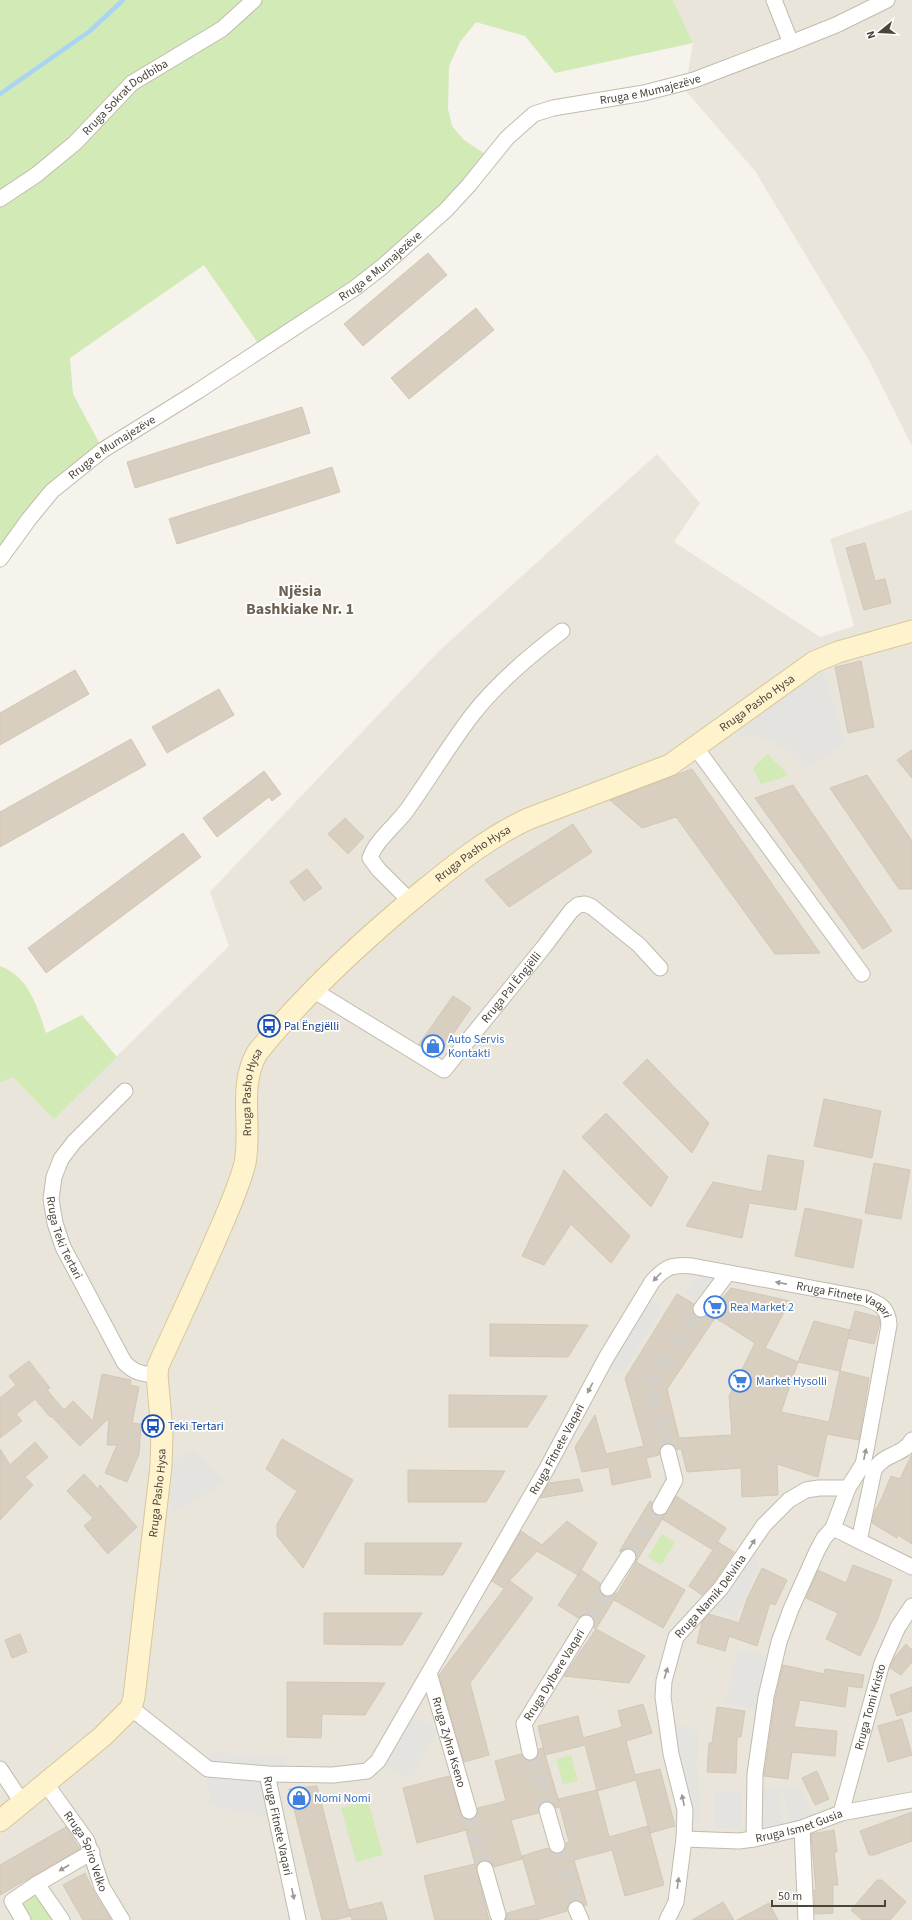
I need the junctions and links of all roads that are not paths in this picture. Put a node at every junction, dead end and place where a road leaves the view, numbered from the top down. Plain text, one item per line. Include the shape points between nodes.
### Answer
1 (254, 0) edge
2 (774, 0) edge
3 (887, 0) edge
4 (791, 43) junction
5 (0, 199) edge
6 (0, 559) edge
7 (912, 630) edge
8 (562, 631) dead end
9 (696, 748) junction
10 (410, 901) junction
11 (660, 968) dead end
12 (862, 974) dead end
13 (313, 990) junction
14 (125, 1091) dead end
15 (728, 1272) junction
16 (701, 1309) tunnel mouth
17 (157, 1375) junction
18 (912, 1440) edge
19 (668, 1452) tunnel mouth
20 (848, 1488) junction
21 (660, 1507) tunnel mouth
22 (833, 1528) junction
23 (859, 1541) junction
24 (628, 1557) tunnel mouth
25 (912, 1567) edge
26 (608, 1588) tunnel mouth
27 (912, 1606) edge
28 (586, 1623) tunnel mouth
29 (429, 1673) junction
30 (131, 1708) junction
31 (530, 1752) tunnel mouth
32 (0, 1770) edge
33 (267, 1774) junction
34 (46, 1784) junction
35 (912, 1800) edge
36 (23, 1804) junction
37 (547, 1810) tunnel mouth
38 (469, 1811) tunnel mouth
39 (841, 1813) junction
40 (0, 1821) edge
41 (802, 1828) junction
42 (684, 1839) junction
43 (754, 1839) junction
44 (558, 1845) tunnel mouth
45 (92, 1852) junction
46 (486, 1869) tunnel mouth
47 (37, 1884) junction
48 (498, 1915) dead end
49 (23, 1920) edge
50 (62, 1920) edge
51 (122, 1920) edge
52 (298, 1920) edge
53 (667, 1920) edge
54 (806, 1920) edge

1 - 5 street, Rruga Sokrat Dodbiba via 222,29 146,72 132,83 75,143 36,175
2 - 4 street
3 - 4 street, Rruga e Mumajezëve
4 - 6 street, Rruga e Mumajezëve via 720,71 670,86 644,93 553,108 534,114 507,138 446,210 382,267 355,288 205,387 102,450 52,491
7 - 9 main road, Rruga Pasho Hysa via 838,652 814,662
8 - 10 street via 508,675 474,712 403,815 372,851 370,858 379,870
9 - 10 main road, Rruga Pasho Hysa via 670,765 511,827 459,862
9 - 12 street
10 - 13 main road, Rruga Pasho Hysa
11 - 13 street, Rruga Pal Ëngjëlli via 640,945 592,906 578,905 444,1070
13 - 17 main road, Rruga Pasho Hysa via 269,1037 251,1063 248,1075 248,1139 234,1197 158,1366
14 - 17 street, Rruga Teki Tertari via 74,1142 61,1159 54,1177 51,1199 63,1247 124,1362 140,1374
15 - 16 street
20 -> 15 street, Rruga Fitnete Vaqari via 863,1464 889,1315 884,1308 865,1298
15 -> 29 street, Rruga Fitnete Vaqari via 680,1265 669,1267 652,1282 606,1358 546,1470
17 - 30 main road, Rruga Pasho Hysa via 162,1432 161,1466
18 - 23 street via 905,1449 880,1461 874,1470
19 - 21 street via 675,1480
20 - 22 street
42 -> 20 street, Rruga Namik Delvina via 685,1810 662,1697 676,1637 721,1588 764,1525 789,1500 806,1490
22 - 23 street
22 - 43 street via 824,1538 791,1609 772,1668 755,1774
23 - 25 street
24 - 26 street
27 - 39 street, Rruga Tomi Kristo via 898,1627 882,1663
28 - 31 street, Rruga Dylbere Vaqari via 524,1724
29 - 33 street, Rruga Fitnete Vaqari via 378,1761 367,1771 333,1775
29 - 38 street, Rruga Zyhra Kseno
30 - 33 street via 208,1768
30 - 34 main road via 103,1736
32 - 36 street
33 -> 52 street, Rruga Fitnete Vaqari
34 - 36 main road
34 - 45 street, Rruga Spiro Velko via 69,1814
35 - 39 street, Rruga Ismet Gusia
36 - 40 main road
37 - 44 street
39 - 41 street, Rruga Ismet Gusia
41 - 43 street, Rruga Ismet Gusia
41 - 54 street
42 - 43 street, Rruga Ismet Gusia
53 -> 42 street via 676,1902
45 -> 47 street
45 - 51 street, Rruga Spiro Velko via 95,1870 102,1887
46 - 48 street
47 - 49 street via 12,1901
47 - 50 street

